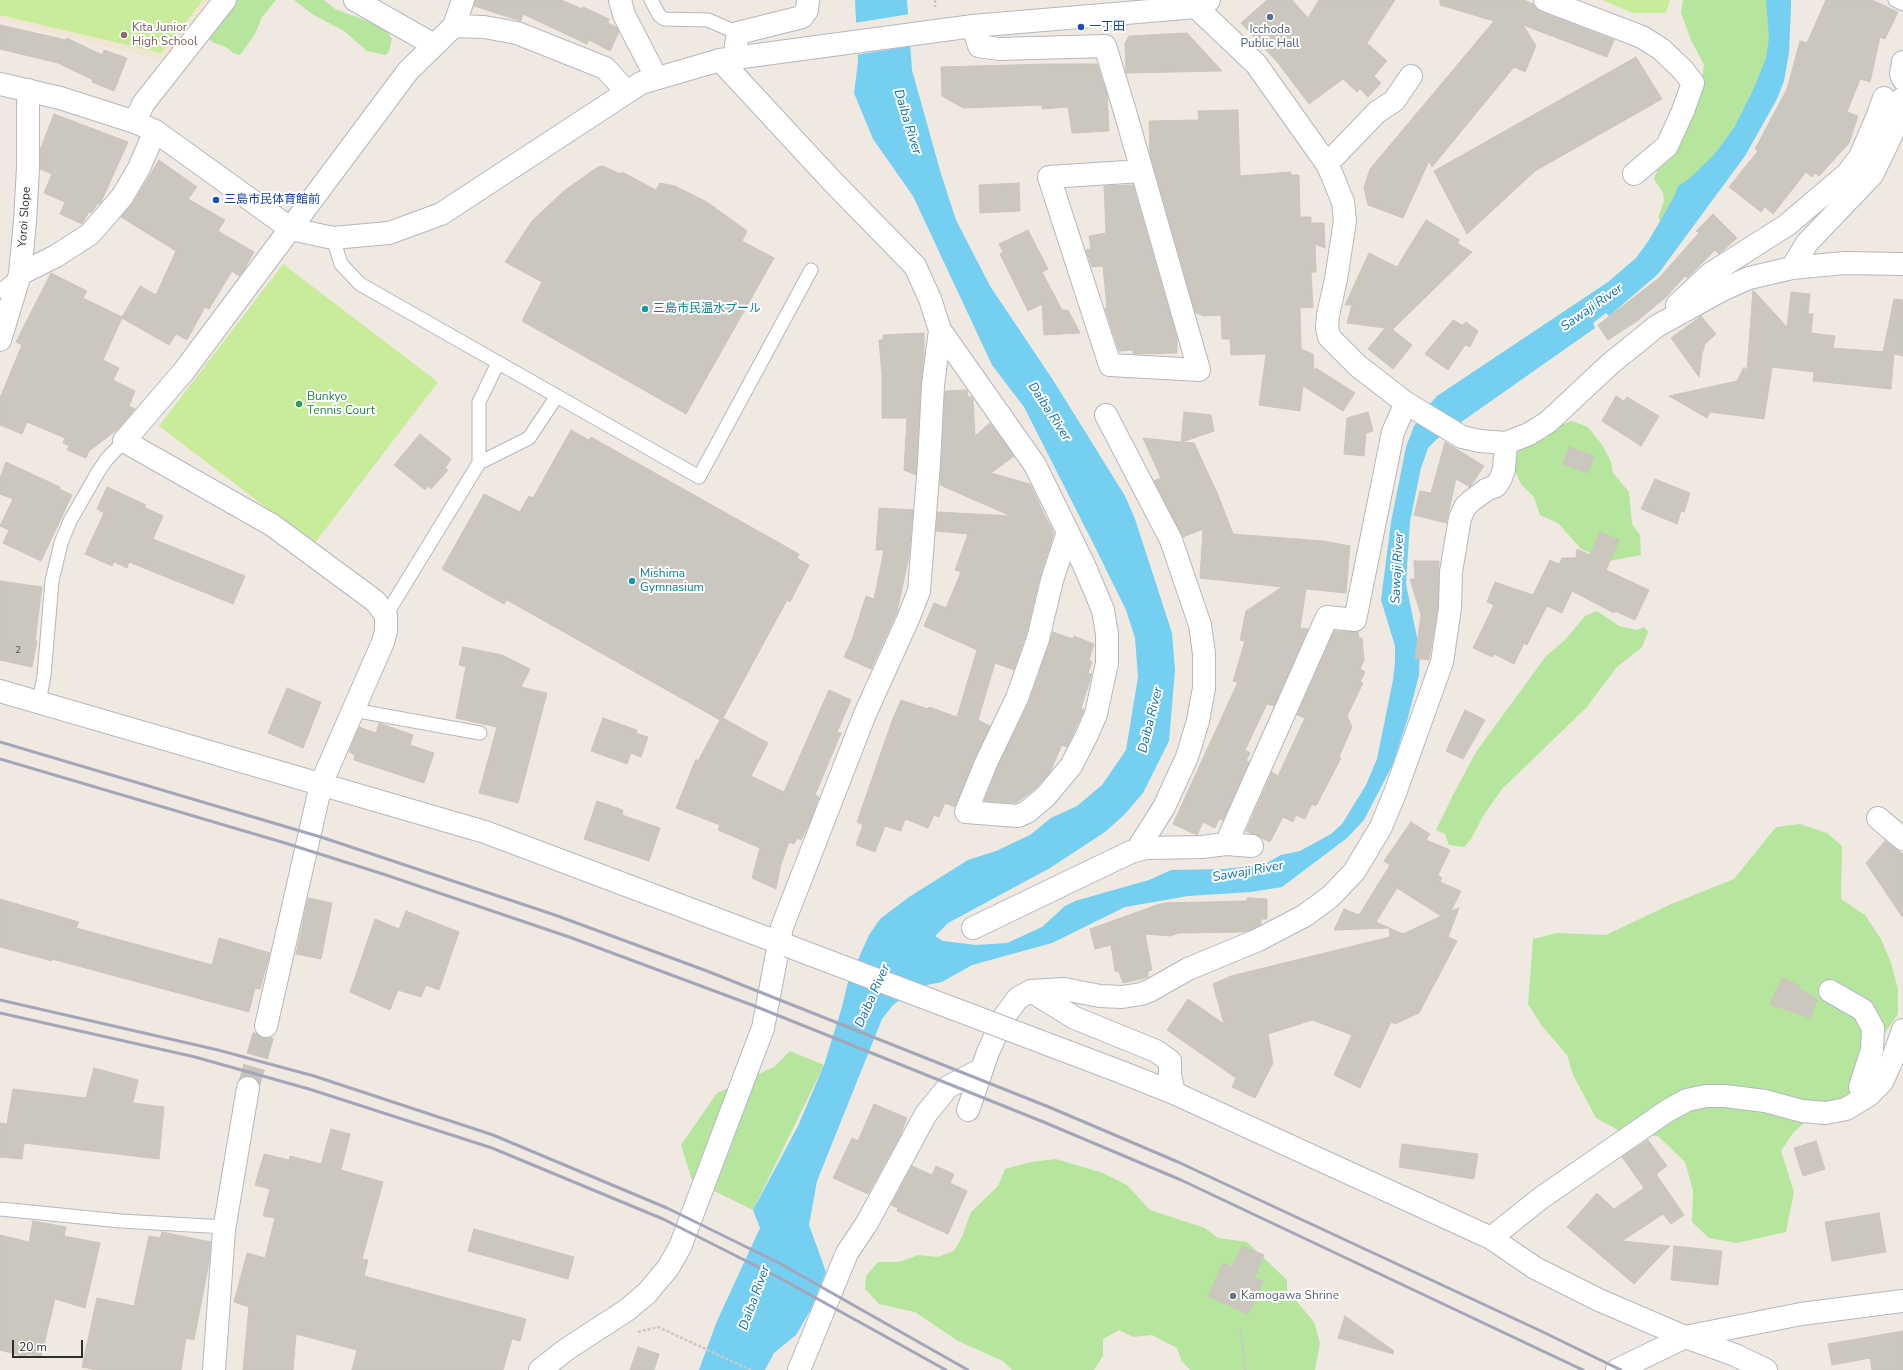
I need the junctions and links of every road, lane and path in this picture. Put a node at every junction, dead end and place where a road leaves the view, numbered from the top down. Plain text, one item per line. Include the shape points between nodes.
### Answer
1 (225, 0) edge
2 (356, 0) edge
3 (463, 0) edge
4 (620, 0) edge
5 (651, 0) edge
6 (808, 0) edge
7 (1545, 0) edge
8 (1895, 0) edge
9 (1202, 3) edge
10 (1903, 4) edge
11 (454, 26) junction
12 (973, 26) junction
13 (738, 33) junction
14 (434, 45) junction
15 (727, 59) junction
16 (1903, 62) edge
17 (1411, 76) dead end
18 (656, 77) junction
19 (1903, 79) edge
20 (0, 84) edge
21 (28, 90) junction
22 (626, 91) junction
23 (1893, 98) edge
24 (135, 122) junction
25 (156, 131) junction
26 (1327, 164) junction
27 (1142, 171) junction
28 (1634, 174) dead end
29 (291, 229) junction
30 (332, 238) junction
31 (1903, 264) edge
32 (1792, 268) junction
33 (811, 270) dead end
34 (20, 274) junction
35 (0, 291) edge
36 (1657, 326) junction
37 (940, 330) junction
38 (0, 340) edge
39 (498, 363) junction
40 (557, 396) junction
41 (1412, 406) junction
42 (1106, 415) dead end
43 (124, 441) junction
44 (1506, 443) junction
45 (479, 463) junction
46 (1068, 532) junction
47 (386, 615) junction
48 (0, 691) edge
49 (39, 702) junction
50 (353, 710) junction
51 (480, 733) dead end
52 (321, 784) junction
53 (1878, 818) dead end
54 (1903, 839) edge
55 (1226, 844) junction
56 (1252, 846) dead end
57 (1137, 850) junction
58 (973, 928) dead end
59 (783, 944) junction
60 (1031, 991) junction
61 (1830, 991) dead end
62 (266, 1026) tunnel mouth
63 (1902, 1038) edge
64 (982, 1068) junction
65 (248, 1088) tunnel mouth
66 (1174, 1093) junction
67 (1864, 1098) junction
68 (968, 1110) dead end
69 (0, 1209) edge
70 (225, 1227) junction
71 (1491, 1238) junction
72 (1903, 1301) edge
73 (1240, 1329) dead end
74 (632, 1333) dead end
75 (1685, 1337) junction
76 (214, 1370) edge
77 (540, 1370) edge
78 (751, 1370) edge
79 (799, 1370) edge
80 (1245, 1370) edge
81 (1617, 1370) edge
82 (1766, 1370) edge

1 - 24 street via 143,104
2 - 14 street
3 - 11 street
4 - 18 street via 624,15
5 - 13 lane via 658,14 664,19 708,20
6 - 13 street via 807,10 802,17
7 - 28 street via 1642,37 1661,49 1693,83 1667,146
8 - 10 lane
9 - 12 street
9 - 26 street via 1256,64
11 - 14 street
11 - 22 street via 484,27 517,33 605,68
12 - 15 street
12 - 27 street via 979,46 999,49 1105,46
13 - 15 street
14 - 29 street via 408,71
15 - 18 street
15 - 37 street via 833,182 915,266
16 - 19 street
17 - 26 street via 1394,102 1377,112
18 - 22 street
20 - 21 street
21 - 24 street
21 - 34 street, Yoroi Slope via 28,168
22 - 30 street via 441,214 389,233
23 - 32 street via 1901,110 1872,176 1807,243
23 - 36 street via 1878,115 1860,157 1847,174 1787,224 1710,274
24 - 25 street
25 - 29 street
25 - 34 street via 122,197 90,234 56,256
26 - 41 street via 1343,202 1345,221 1328,314 1327,327 1330,337 1358,366
27 - 27 street via 1155,217 1199,370 1110,365 1049,177
29 - 30 street
29 - 43 street via 184,371
30 - 39 lane via 341,264 360,284
31 - 32 street via 1845,263
32 - 36 street via 1760,275 1722,290
33 - 40 lane via 699,477
34 - 35 lane
34 - 38 street, Yoroi Slope
36 - 44 street via 1610,364 1548,422 1529,434
37 - 46 street via 1035,465
37 - 59 street via 933,385 919,591 830,802 782,927
39 - 40 lane
39 - 45 lane via 479,402
40 - 45 lane via 530,438
41 - 44 street via 1457,435 1480,441
41 - 55 street via 1393,432 1355,620 1327,617
42 - 57 street via 1171,540 1200,625 1204,654 1204,688 1198,721 1187,757 1164,807
43 - 47 street via 272,525 375,601
43 - 49 lane via 98,472 70,520 61,543 52,581 44,676
44 - 60 street via 1501,478 1496,486 1479,494 1468,504 1460,518 1451,572 1450,608 1442,662 1395,793 1380,827 1354,872 1330,897 1304,916 1258,940 1188,969 1152,990 1122,996 1100,996 1064,989
45 - 47 lane
46 - 46 street via 1103,610 1107,634 1107,663 1096,714 1070,766 1046,797 1027,812 1018,816 966,812 1017,698 1038,639 1052,580
47 - 50 street via 385,636
48 - 49 street
49 - 52 street
50 - 51 lane
50 - 52 street
52 - 59 street via 486,832
52 - 62 street
53 - 54 street
55 - 56 street
55 - 57 street
57 - 58 street
59 - 66 street, bridge
59 - 77 street via 763,1028 675,1257 646,1293 627,1310
60 - 64 street via 1018,998 1004,1017
60 - 66 street via 1075,1018 1156,1051 1170,1060
61 - 67 street via 1863,1010 1873,1028 1872,1050 1860,1087
63 - 67 street via 1882,1082
64 - 68 street
64 - 79 street via 948,1087 926,1114 867,1223 847,1253
65 - 70 street
66 - 71 street
67 - 71 street via 1846,1109 1826,1113 1802,1111 1765,1101 1725,1096 1687,1100 1667,1111 1542,1198
69 - 70 lane via 121,1221
70 - 76 street
71 - 75 street via 1535,1268 1599,1300
72 - 75 street via 1801,1314
73 - 80 path
74 - 78 path via 658,1327
75 - 81 street
75 - 82 street via 1735,1355

